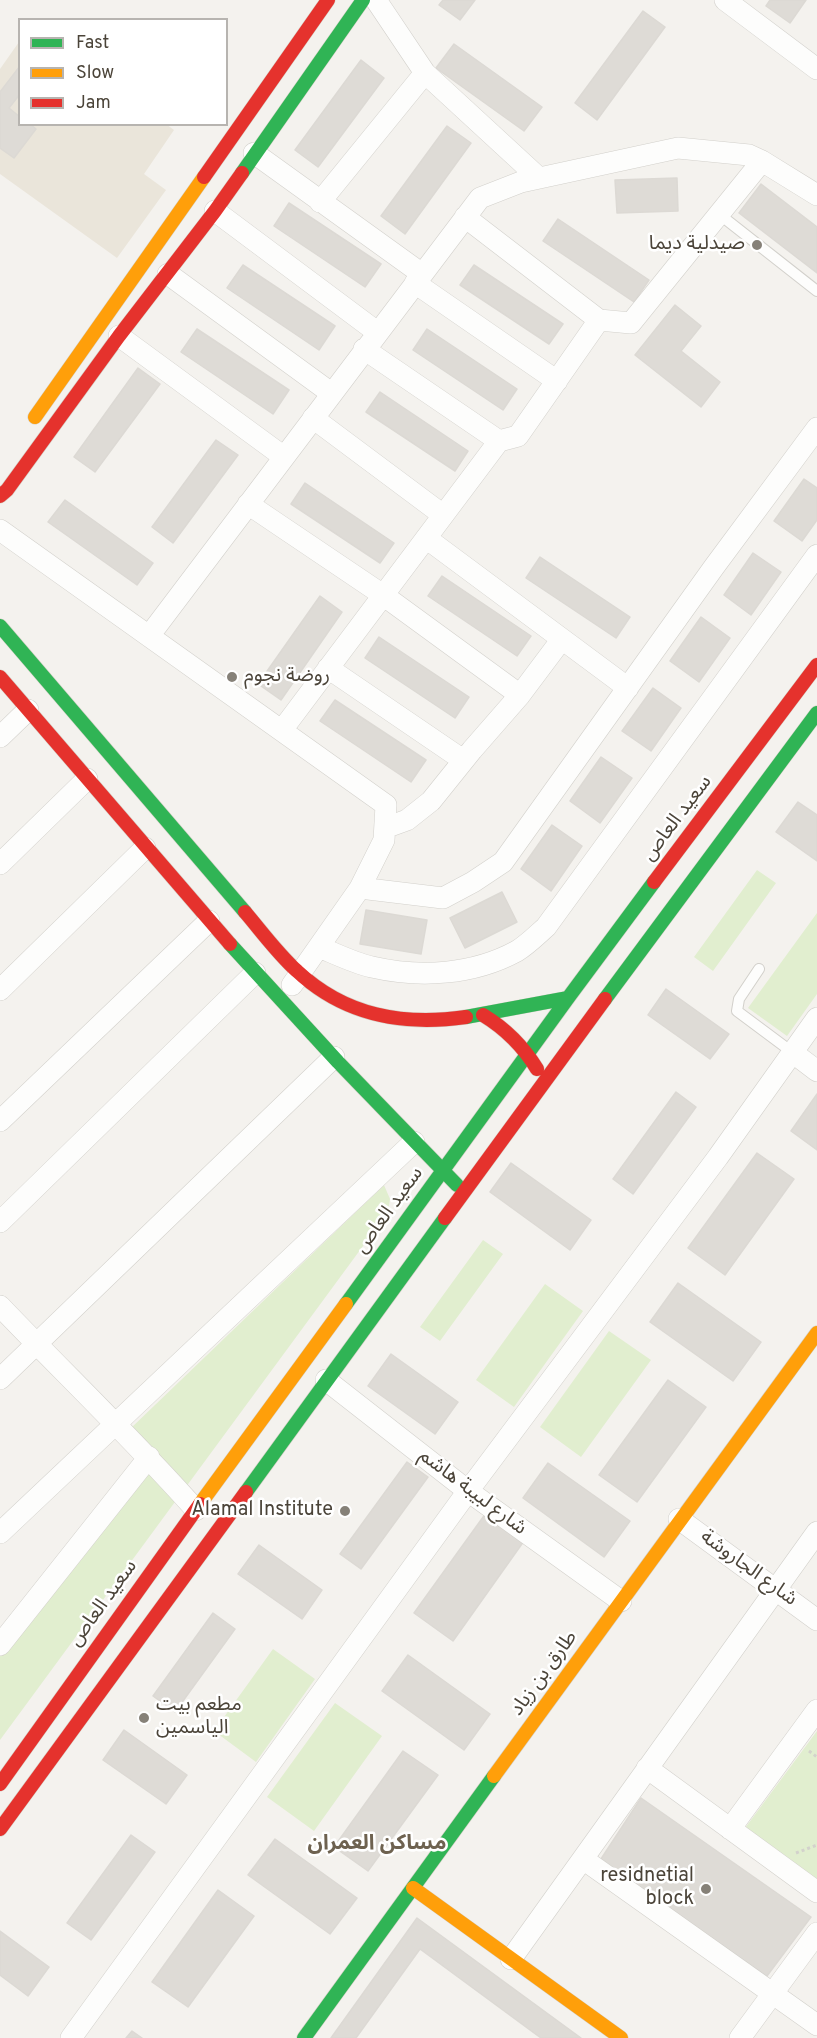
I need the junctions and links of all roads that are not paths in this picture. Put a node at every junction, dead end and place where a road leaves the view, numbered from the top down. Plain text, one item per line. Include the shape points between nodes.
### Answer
1 (328, 0) edge
2 (363, 0) edge
3 (376, 0) edge
4 (725, 0) edge
5 (817, 69) edge
6 (425, 72) junction
7 (254, 153) junction
8 (762, 161) junction
9 (539, 178) junction
10 (814, 188) edge
11 (320, 202) junction
12 (214, 211) junction
13 (719, 214) junction
14 (465, 217) junction
15 (168, 274) junction
16 (418, 279) junction
17 (817, 291) edge
18 (599, 320) junction
19 (377, 332) junction
20 (119, 336) junction
21 (364, 349) junction
22 (556, 381) junction
23 (331, 393) junction
24 (313, 418) junction
25 (27, 428) dead end
26 (817, 428) edge
27 (499, 441) junction
28 (284, 457) junction
29 (0, 496) edge
30 (249, 504) junction
31 (443, 514) junction
32 (0, 530) edge
33 (426, 538) junction
34 (817, 555) edge
35 (383, 595) junction
36 (0, 626) edge
37 (149, 636) junction
38 (562, 639) junction
39 (817, 665) edge
40 (328, 668) junction
41 (0, 677) edge
42 (628, 688) junction
43 (520, 695) junction
44 (28, 710) junction
45 (817, 713) edge
46 (282, 730) junction
47 (0, 737) edge
48 (463, 760) junction
49 (87, 779) junction
50 (385, 828) junction
51 (146, 848) junction
52 (0, 864) edge
53 (360, 888) junction
54 (209, 921) junction
55 (320, 947) junction
56 (759, 969) dead end
57 (255, 973) junction
58 (301, 974) junction
59 (0, 990) edge
60 (568, 998) junction
61 (280, 1000) junction
62 (483, 1015) junction
63 (817, 1017) edge
64 (792, 1052) junction
65 (528, 1053) junction
66 (334, 1057) junction
67 (817, 1071) edge
68 (543, 1083) junction
69 (0, 1121) edge
70 (414, 1142) junction
71 (443, 1171) junction
72 (464, 1192) junction
73 (0, 1222) edge
74 (0, 1306) edge
75 (817, 1333) edge
76 (36, 1344) junction
77 (0, 1379) edge
78 (326, 1380) junction
79 (115, 1424) junction
80 (149, 1457) junction
81 (468, 1491) junction
82 (196, 1509) junction
83 (679, 1519) junction
84 (817, 1532) edge
85 (0, 1533) edge
86 (775, 1590) junction
87 (621, 1601) junction
88 (817, 1620) edge
89 (0, 1645) edge
90 (817, 1710) edge
91 (647, 1768) junction
92 (0, 1784) edge
93 (0, 1828) edge
94 (730, 1829) junction
95 (583, 1859) junction
96 (413, 1888) junction
97 (817, 1892) edge
98 (817, 1933) edge
99 (511, 1959) junction
100 (773, 1993) junction
101 (817, 2025) edge
102 (71, 2038) edge
103 (304, 2038) edge
104 (621, 2038) edge
105 (740, 2038) edge

1 - 25 main road
2 - 7 main road
3 - 6 street
4 - 5 street
6 - 9 street
6 - 11 street
7 - 11 street
7 - 12 main road
8 - 9 street via 749,155 678,148
8 - 10 street
8 - 13 street
9 - 14 street via 480,198
11 - 16 street
12 - 15 main road
12 - 19 street
13 - 17 lane
13 - 18 street via 632,323
14 - 16 street
14 - 18 street
15 - 20 main road
15 - 23 street
16 - 19 street
16 - 22 street
18 - 22 street
19 - 21 street
20 - 28 street
20 - 29 main road
21 - 23 street
21 - 27 street
22 - 27 street via 518,436
23 - 24 street
24 - 28 street
24 - 31 street
26 - 42 street
27 - 31 street
28 - 30 street
30 - 35 street
30 - 37 street
31 - 33 street
32 - 37 street
33 - 35 street
33 - 38 street
34 - 55 street via 546,927 518,950 485,965 444,974 370,967
35 - 40 street
35 - 43 street
36 - 58 main road
37 - 46 street
38 - 42 street
38 - 43 street
39 - 60 main road, سعيد العاص
40 - 46 street
40 - 48 street
41 - 44 main road
42 - 53 street via 503,862 443,898
43 - 48 street
44 - 47 street
44 - 49 main road
45 - 68 main road
46 - 50 street via 386,805
48 - 50 street via 431,801 406,820
49 - 51 main road
49 - 52 street
50 - 53 street via 384,840
51 - 54 main road
51 - 59 street
53 - 55 street
54 - 57 main road
54 - 69 street
55 - 58 street
56 - 64 lane via 738,999 737,1011
57 - 61 main road
57 - 73 street
58 - 61 street
58 - 62 main road via 331,996 361,1010 393,1018 425,1020
60 - 62 main road
60 - 65 main road, سعيد العاص
61 - 66 main road
62 - 65 main road via 502,1027
63 - 64 street
64 - 67 street
64 - 81 street
65 - 68 main road
65 - 71 main road, سعيد العاص
66 - 70 main road
66 - 76 street
68 - 72 main road
70 - 71 main road
70 - 79 street
71 - 72 main road
71 - 82 main road, سعيد العاص
72 - 78 main road
74 - 76 street
75 - 83 main road, طارق بن زياد
76 - 77 street
76 - 79 street
78 - 81 street, شارع لبيبة هاشم
78 - 93 main road
79 - 80 street
79 - 85 street
80 - 82 street
80 - 89 street
81 - 87 street, شارع لبيبة هاشم
81 - 102 street
82 - 92 main road, سعيد العاص
83 - 86 street, شارع الجاروشة
83 - 87 main road, طارق بن زياد
84 - 86 street
86 - 88 street, شارع الجاروشة
86 - 91 street
87 - 96 main road, طارق بن زياد
90 - 94 street
91 - 94 street
91 - 95 street
94 - 97 street
95 - 99 street
95 - 100 street
96 - 99 main road
96 - 103 main road, طارق بن زياد
98 - 100 street
99 - 104 main road
100 - 101 street
100 - 105 street

